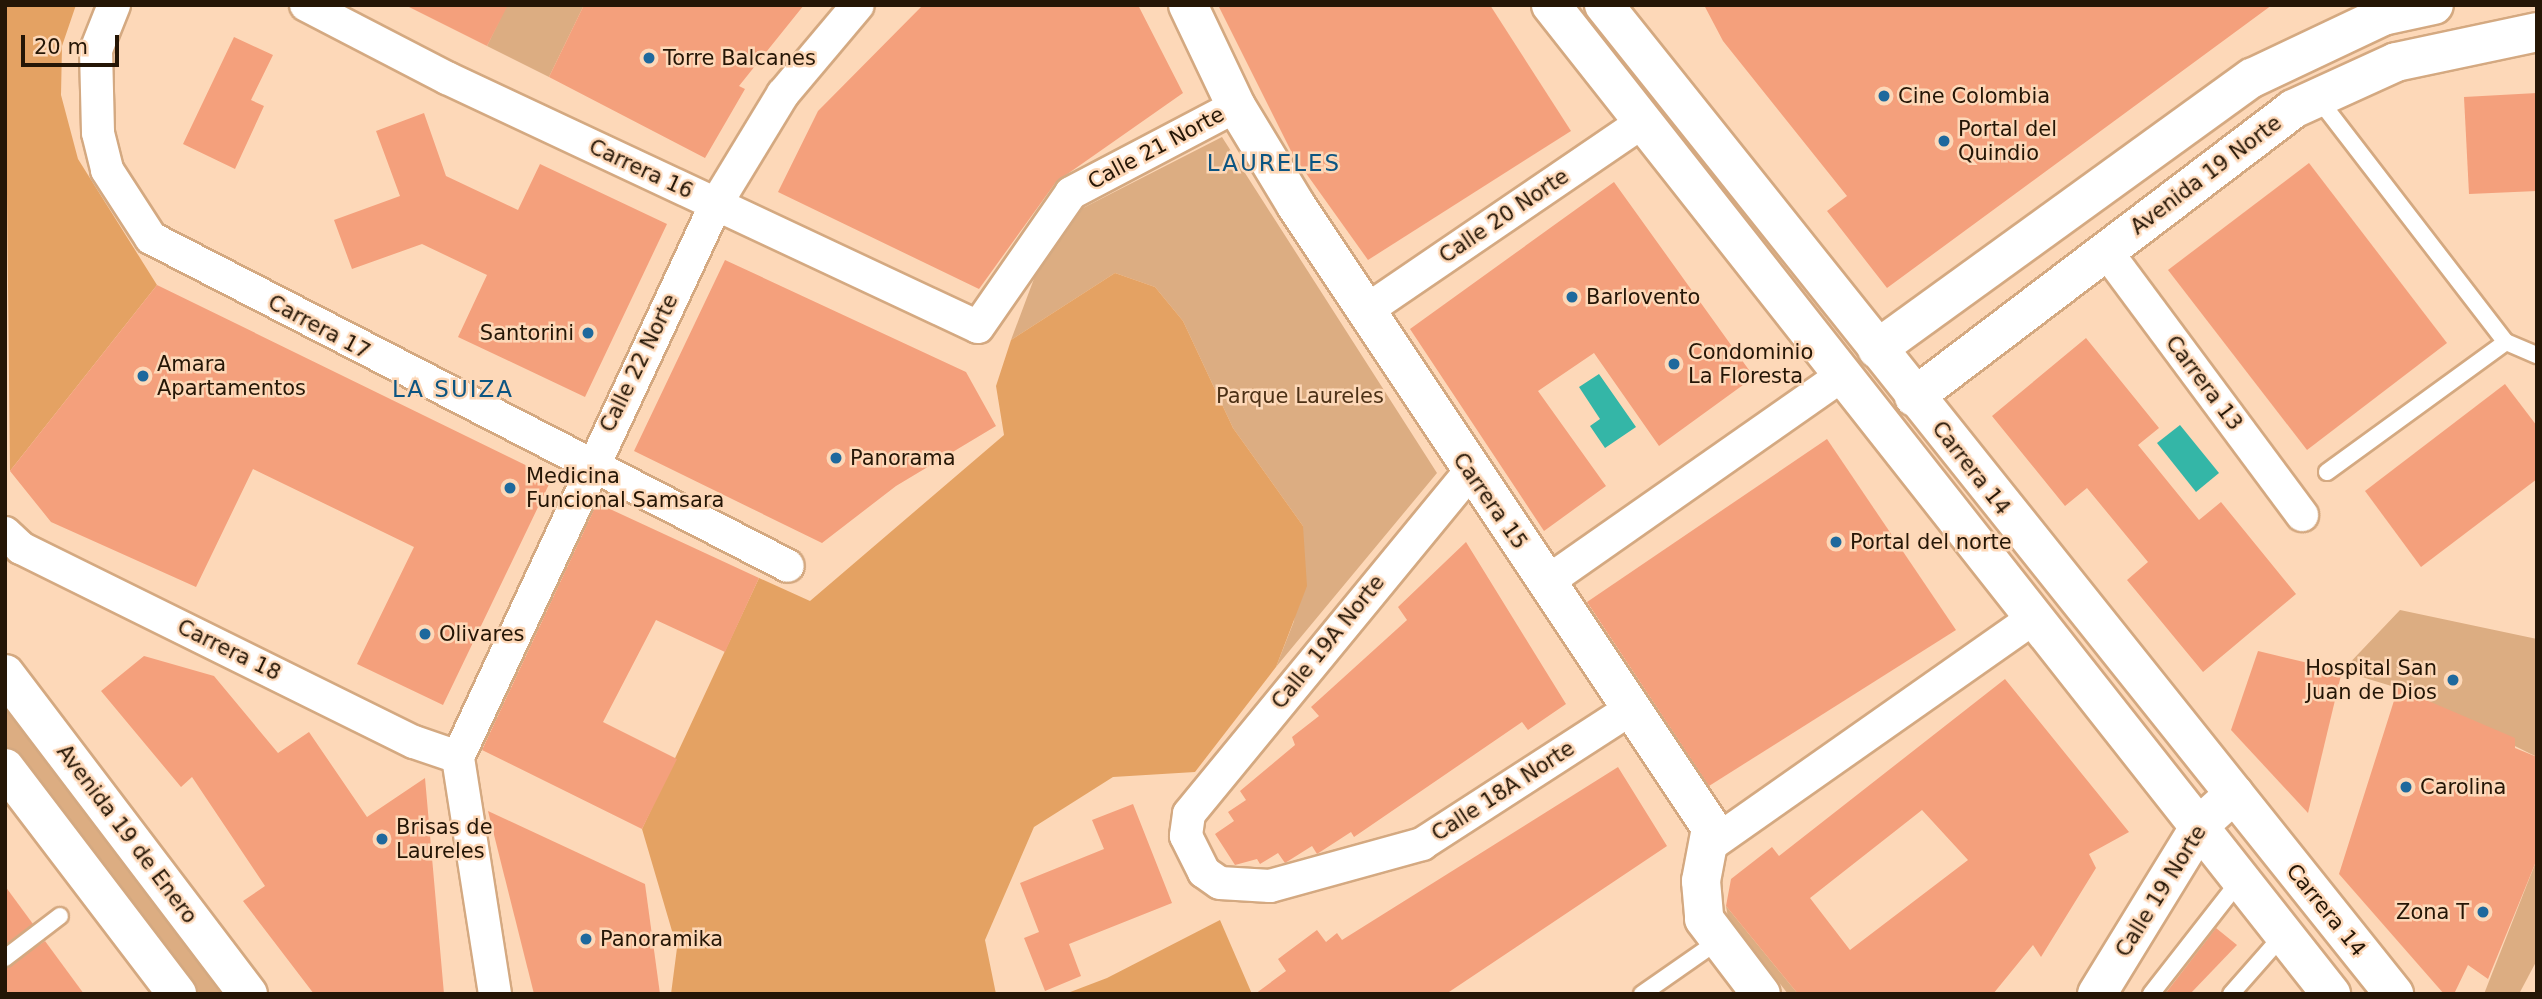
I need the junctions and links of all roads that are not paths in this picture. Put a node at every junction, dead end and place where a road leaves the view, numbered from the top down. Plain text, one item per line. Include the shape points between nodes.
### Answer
1 (114, 5) edge
2 (306, 5) edge
3 (858, 5) edge
4 (1188, 5) edge
5 (1551, 5) edge
6 (1604, 5) edge
7 (2434, 5) edge
8 (2537, 32) edge
9 (2317, 97) junction
10 (1236, 106) junction
11 (1641, 123) junction
12 (716, 204) junction
13 (2106, 251) junction
14 (1367, 310) junction
15 (978, 327) joint
16 (2506, 342) junction
17 (1877, 349) junction
18 (2537, 355) edge
19 (1843, 375) junction
20 (1914, 397) junction
21 (588, 468) junction
22 (2327, 472) dead end
23 (1469, 473) junction
24 (2302, 515) dead end
25 (5, 533) edge
26 (788, 566) dead end
27 (1547, 583) junction
28 (2034, 618) junction
29 (5, 674) edge
30 (1632, 708) junction
31 (458, 757) junction
32 (5, 768) edge
33 (2234, 794) junction
34 (2201, 824) junction
35 (1712, 845) junction
36 (2242, 878) junction
37 (1245, 887) joint
38 (60, 916) dead end
39 (2284, 934) junction
40 (1718, 941) junction
41 (5, 958) edge
42 (177, 994) edge
43 (248, 994) edge
44 (495, 994) edge
45 (1642, 994) edge
46 (1761, 994) edge
47 (2097, 994) edge
48 (2151, 994) edge
49 (2231, 994) edge
50 (2331, 994) edge
51 (2394, 994) edge

1 - 21 street, Carrera 17 via 96,50 98,133 107,170 151,238
2 - 12 street, Carrera 16
3 - 12 street, Calle 22 Norte via 783,94
4 - 10 main road, Carrera 15
5 - 11 main road, Carrera 14
6 - 17 main road, Carrera 14
7 - 17 main road via 2383,16 2252,78
8 - 9 main road, Avenida 19 Norte via 2396,62
9 - 13 main road, Avenida 19 Norte via 2292,109
9 - 16 lane
10 - 14 main road, Carrera 15
10 - 15 street, Calle 21 Norte via 1071,193
11 - 14 street, Calle 20 Norte
11 - 19 main road, Carrera 14
12 - 15 street, Carrera 16
12 - 21 street, Calle 22 Norte
13 - 20 main road, Avenida 19 Norte
13 - 24 street, Carrera 13
14 - 23 main road, Carrera 15
16 - 18 lane
16 - 22 lane
17 - 20 main road, Carrera 14
19 - 27 street
19 - 28 main road, Carrera 14
20 - 33 main road, Carrera 14
21 - 26 street, Carrera 17
21 - 31 street, Calle 22 Norte
23 - 27 main road, Carrera 15
23 - 37 street, Calle 19A Norte via 1189,814 1186,836 1204,872
25 - 31 street, Carrera 18 via 21,548 402,736
27 - 30 main road, Carrera 15
28 - 34 main road, Carrera 14
28 - 35 street
29 - 43 main road, Avenida 19 de Enero
30 - 35 main road, Carrera 15 via 1711,828
30 - 37 street, Calle 18A Norte via 1422,844
31 - 44 street
32 - 42 main road
33 - 34 main road, Calle 19 Norte
33 - 51 main road, Carrera 14
34 - 36 main road, Carrera 14
34 - 47 main road, Calle 19 Norte
35 - 40 main road via 1700,901
36 - 39 main road, Carrera 14
36 - 48 lane
38 - 41 lane
39 - 49 lane
39 - 50 main road, Carrera 14
40 - 45 lane
40 - 46 main road

